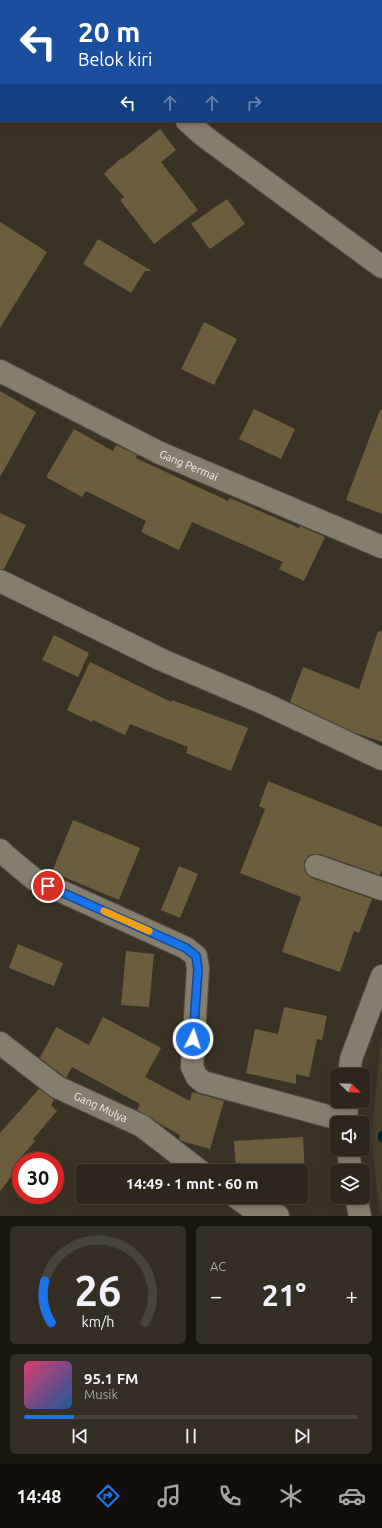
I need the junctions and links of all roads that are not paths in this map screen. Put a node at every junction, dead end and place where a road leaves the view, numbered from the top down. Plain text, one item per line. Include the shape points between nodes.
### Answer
1 (188, 122) edge
2 (382, 267) edge
3 (0, 371) edge
4 (382, 547) edge
5 (0, 580) edge
6 (382, 759) edge
7 (0, 850) edge
8 (316, 866) dead end
9 (382, 889) edge
10 (382, 976) edge
11 (0, 1043) edge
12 (350, 1068) edge
13 (347, 1115) edge
14 (191, 1164) edge
15 (246, 1204) edge
16 (357, 1204) edge
17 (278, 1216) edge
18 (360, 1216) edge

1 - 2 street
3 - 4 street, Gang Permai via 160,452
5 - 6 street via 162,660 263,703
7 - 13 street via 34,879 186,948 196,956 198,969 192,1067 203,1082
8 - 9 street
10 - 12 street
11 - 14 street, Gang Mulya via 57,1087 142,1126
15 - 17 street via 254,1210
16 - 18 street

